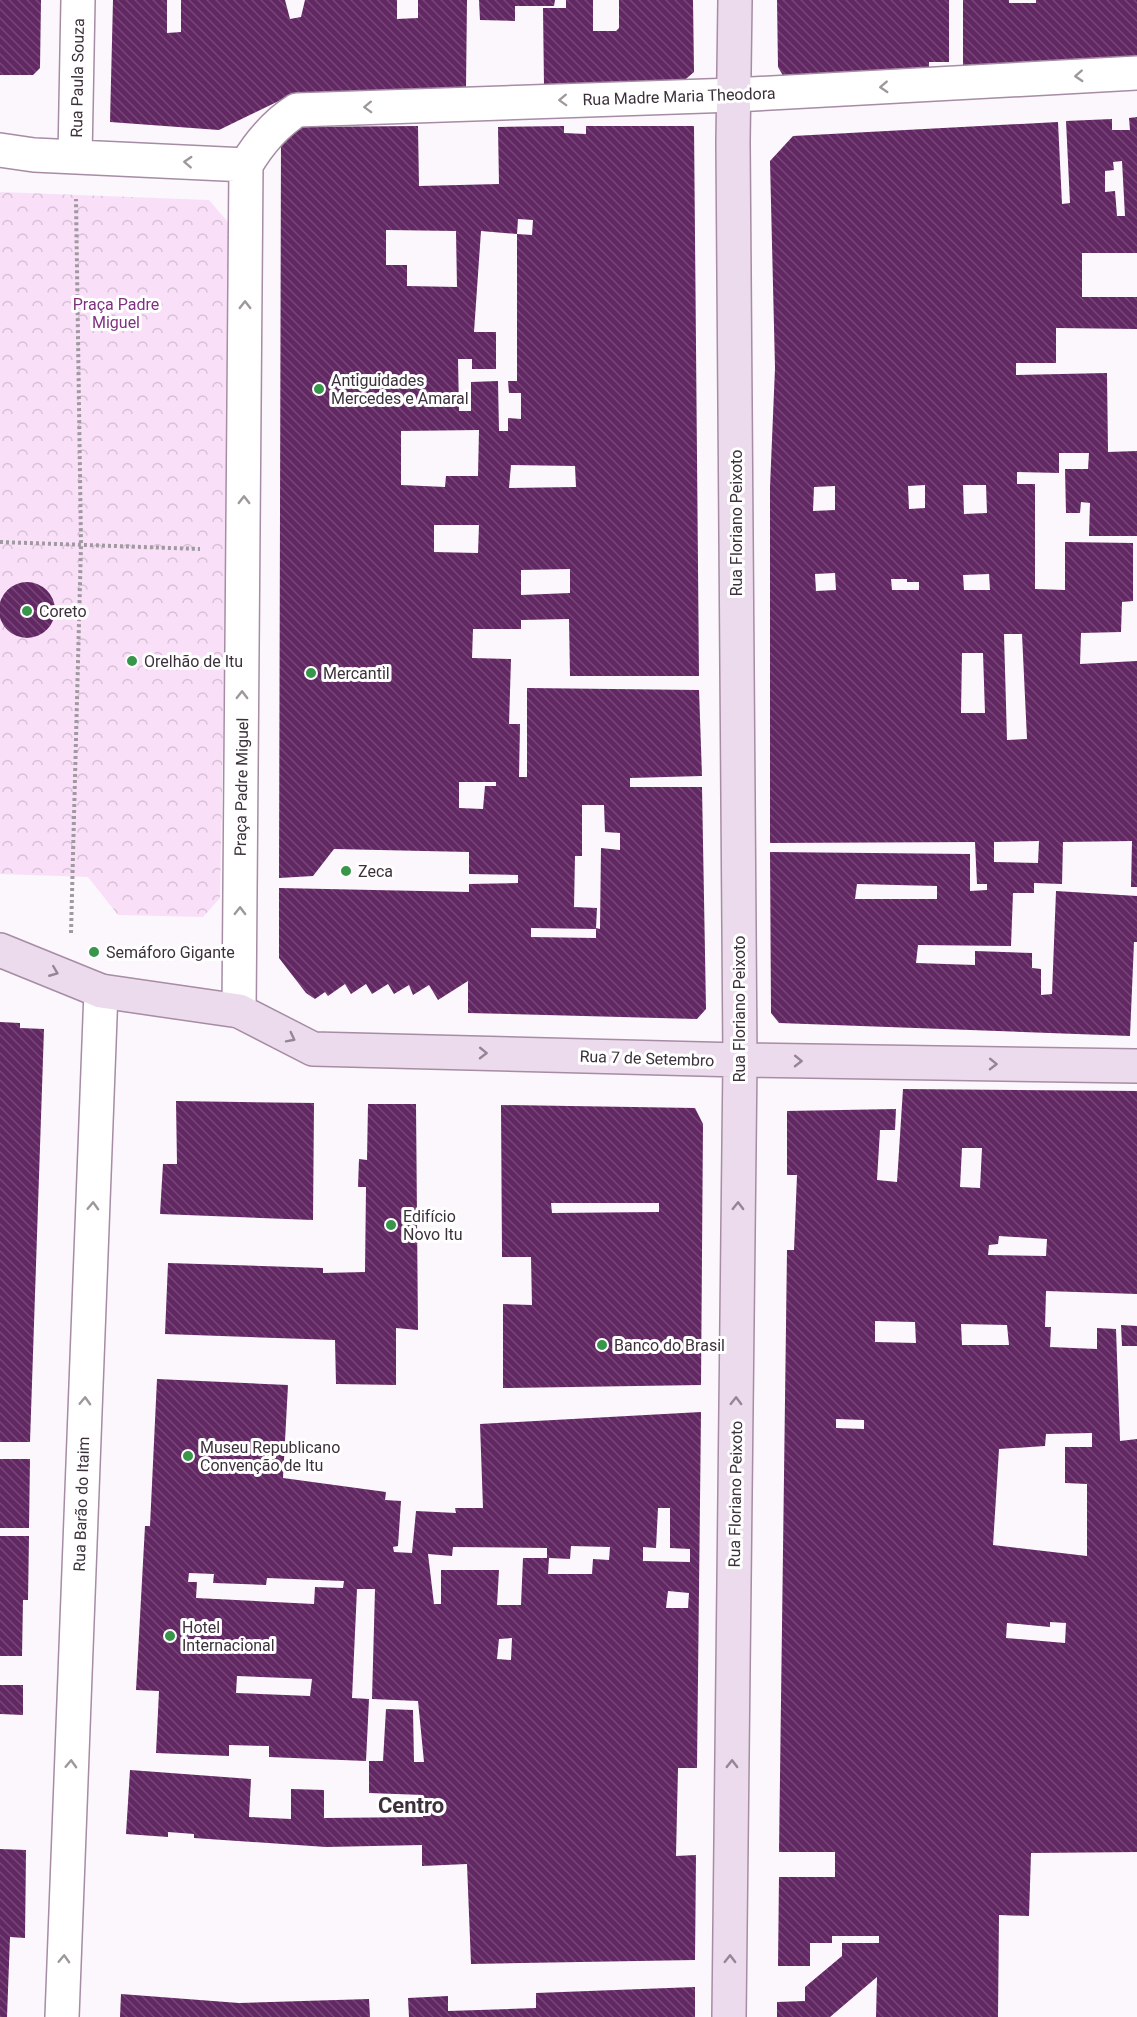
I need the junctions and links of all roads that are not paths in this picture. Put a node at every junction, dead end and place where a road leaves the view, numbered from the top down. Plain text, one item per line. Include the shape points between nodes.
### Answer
1 (78, 0) edge
2 (735, 0) edge
3 (1137, 73) edge
4 (734, 95) junction
5 (0, 150) edge
6 (75, 157) junction
7 (246, 165) junction
8 (0, 950) edge
9 (101, 991) junction
10 (238, 1011) junction
11 (740, 1060) junction
12 (1137, 1066) edge
13 (62, 2017) edge
14 (729, 2017) edge

1 - 6 street, Rua Paula Souza
2 - 4 main road, Rua Floriano Peixoto
3 -> 4 street, Rua Madre Maria Theodora
4 -> 7 street, Rua Madre Maria Theodora via 297,110 259,144
4 - 11 main road, Rua Floriano Peixoto
5 - 6 street
7 -> 6 street
10 -> 7 street, Praça Padre Miguel
8 - 9 main road
9 - 10 main road
13 -> 9 street, Rua Barão do Itaim
10 -> 11 main road, Rua 7 de Setembro via 313,1049
11 -> 12 main road, Rua 7 de Setembro
14 -> 11 main road, Rua Floriano Peixoto

